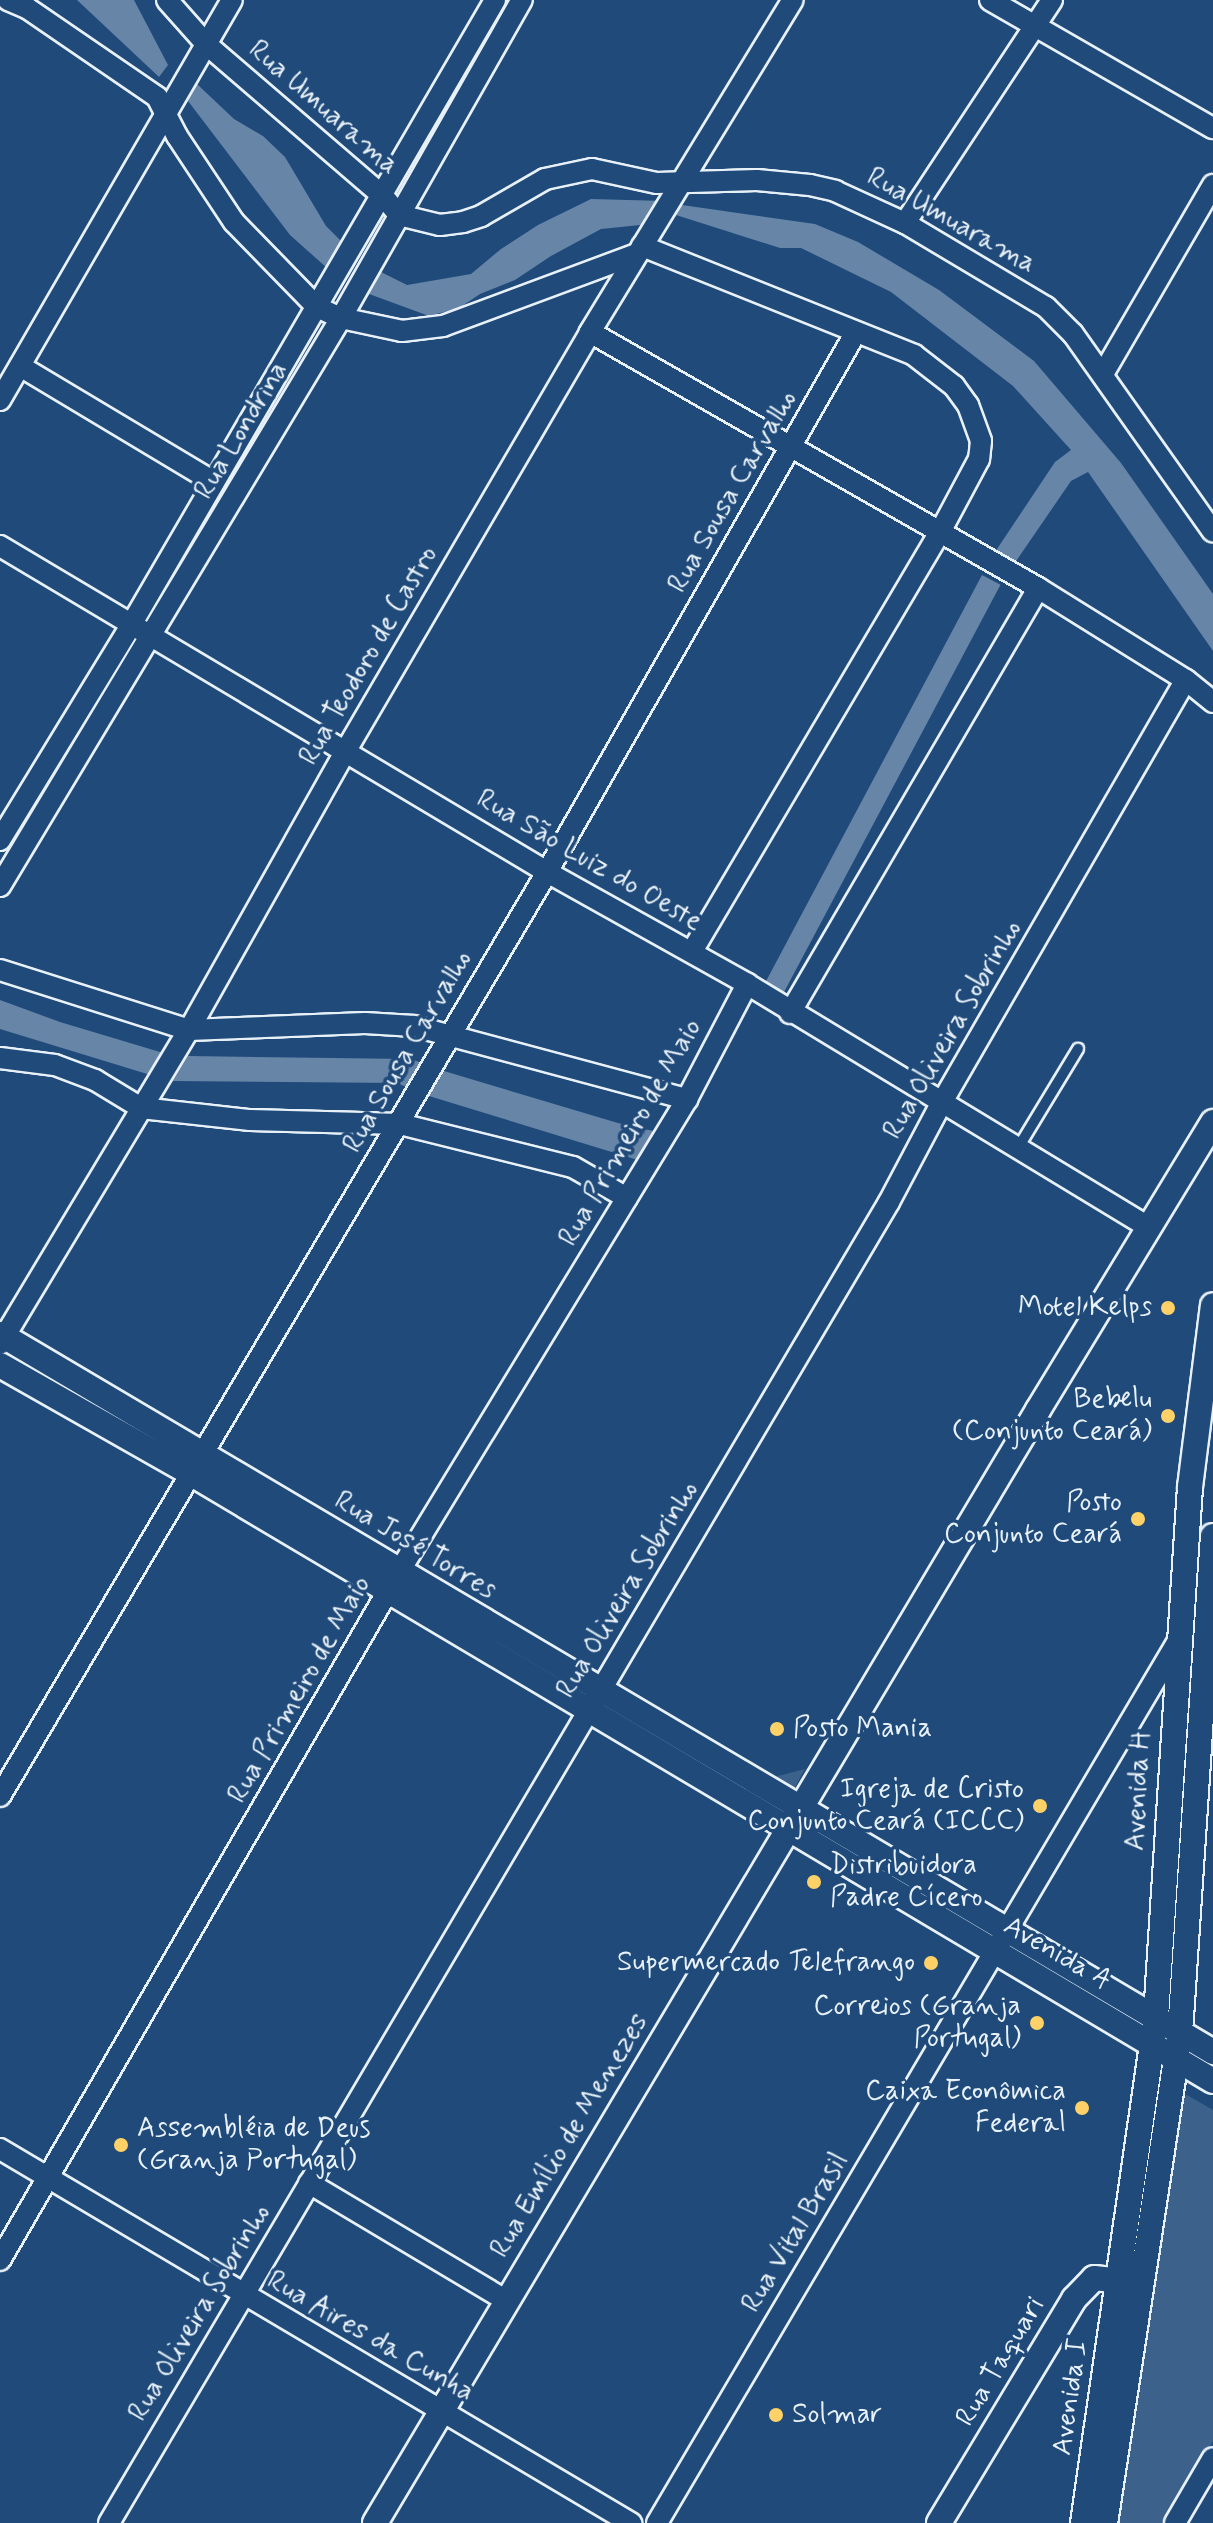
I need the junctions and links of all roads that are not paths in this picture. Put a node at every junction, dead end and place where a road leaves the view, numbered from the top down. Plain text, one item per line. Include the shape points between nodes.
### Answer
1 (8, 0) edge
2 (167, 0) edge
3 (232, 0) edge
4 (495, 0) edge
5 (522, 0) edge
6 (793, 0) edge
7 (990, 0) edge
8 (1052, 0) edge
9 (1036, 27) junction
10 (206, 44) junction
11 (447, 83) junction
12 (467, 96) junction
13 (167, 113) junction
14 (1213, 128) edge
15 (686, 181) junction
16 (1213, 185) edge
17 (383, 196) junction
18 (399, 215) junction
19 (905, 223) junction
20 (640, 250) junction
21 (317, 307) junction
22 (341, 318) junction
23 (590, 332) junction
24 (856, 332) junction
25 (20, 366) junction
26 (1103, 374) junction
27 (0, 400) edge
28 (791, 450) junction
29 (214, 482) junction
30 (940, 532) junction
31 (1213, 532) edge
32 (0, 546) edge
33 (1038, 588) junction
34 (131, 625) junction
35 (151, 637) junction
36 (1186, 680) junction
37 (1213, 702) edge
38 (345, 752) junction
39 (0, 840) edge
40 (547, 872) junction
41 (0, 886) edge
42 (692, 951) junction
43 (0, 970) edge
44 (747, 984) junction
45 (790, 1013) junction
46 (189, 1030) junction
47 (451, 1033) junction
48 (1078, 1049) dead end
49 (0, 1058) edge
50 (687, 1099) junction
51 (942, 1102) junction
52 (141, 1108) junction
53 (1213, 1122) edge
54 (400, 1124) junction
55 (1018, 1148) junction
56 (627, 1198) junction
57 (1148, 1227) junction
58 (1213, 1305) edge
59 (1, 1338) edge
60 (0, 1365) edge
61 (197, 1463) junction
62 (1202, 1488) edge
63 (1213, 1536) edge
64 (395, 1582) junction
65 (1178, 1641) junction
66 (595, 1700) junction
67 (0, 1796) edge
68 (794, 1819) junction
69 (1007, 1928) junction
70 (993, 1952) junction
71 (1156, 2017) junction
72 (1180, 2032) junction
73 (1152, 2045) junction
74 (1213, 2052) edge
75 (1175, 2058) junction
76 (1213, 2081) edge
77 (0, 2149) edge
78 (48, 2177) junction
79 (309, 2183) junction
80 (0, 2260) edge
81 (1118, 2280) junction
82 (1143, 2284) junction
83 (243, 2295) junction
84 (507, 2301) junction
85 (441, 2411) junction
86 (1213, 2458) edge
87 (109, 2523) edge
88 (375, 2523) edge
89 (631, 2523) edge
90 (657, 2523) edge
91 (939, 2523) edge
92 (1083, 2523) edge
93 (1105, 2523) edge
94 (1175, 2523) edge

1 - 13 street via 157,97
2 - 10 street, Rua Umuarama
3 - 10 street
4 - 11 street, Rua Londrina
5 - 12 street, Rua Londrina
6 - 15 street, Rua Teodoro de Castro
7 - 9 street
8 - 9 street
9 - 14 street
9 - 19 street
10 - 13 street
10 - 17 street, Rua Umuarama
11 - 12 street
11 - 17 street, Rua Londrina
12 - 18 street, Rua Londrina
13 - 21 street via 234,222
13 - 25 street
15 - 18 street, Rua Umuarama via 657,183 592,169 571,171 463,222 440,225
15 - 19 street, Rua Umuarama via 810,185
15 - 20 street, Rua Teodoro de Castro
16 - 26 street
17 - 18 street, Rua Umuarama
17 - 21 street, Rua Londrina
18 - 22 street, Rua Londrina
19 - 26 street, Rua Umuarama via 1046,307
20 - 22 street via 443,326 402,331
20 - 23 street, Rua Teodoro de Castro
20 - 24 street
21 - 22 street
21 - 29 street, Rua Londrina
22 - 35 street, Rua Londrina
23 - 28 street
23 - 38 street, Rua Teodoro de Castro
24 - 28 street, Rua Sousa Carvalho
24 - 30 street via 914,355 954,386 968,405 981,441 979,459
25 - 27 street
25 - 29 street
26 - 31 street, Rua Umuarama
28 - 30 street
28 - 40 street, Rua Sousa Carvalho
29 - 34 street, Rua Londrina
30 - 33 street
30 - 42 street
32 - 34 street, Rua São Luiz do Oeste
33 - 36 street
33 - 45 street
34 - 35 street, Rua São Luiz do Oeste
34 - 39 street, Rua Londrina
35 - 38 street, Rua São Luiz do Oeste
35 - 41 street, Rua Londrina
36 - 37 street
36 - 51 street, Rua Oliveira Sobrinho
38 - 40 street, Rua São Luiz do Oeste
38 - 46 street, Rua Teodoro de Castro
40 - 42 street, Rua São Luiz do Oeste
40 - 47 street, Rua Sousa Carvalho
42 - 44 street, Rua São Luiz do Oeste
43 - 46 street
44 - 45 street, Rua São Luiz do Oeste
44 - 50 street, Rua Primeiro de Maio
45 - 51 street, Rua São Luiz do Oeste
46 - 47 street via 365,1023
46 - 52 street, Rua Teodoro de Castro
47 - 50 street
47 - 54 street, Rua Sousa Carvalho
48 - 55 lane
49 - 52 street via 55,1065 95,1080
50 - 56 street, Rua Primeiro de Maio
51 - 55 street, Rua São Luiz do Oeste
51 - 66 street, Rua Oliveira Sobrinho via 889,1202
52 - 54 street via 250,1120
52 - 59 street, Rua Teodoro de Castro
53 - 57 street, Rua Emílio de Menezes
54 - 56 street via 573,1167
54 - 61 street, Rua Sousa Carvalho
55 - 57 street, Rua São Luiz do Oeste
56 - 64 street, Rua Primeiro de Maio
57 - 68 street, Rua Emílio de Menezes
58 - 62 street, Avenida H
59 - 61 street, Rua José Torres
60 - 61 street, Rua José Torres
61 - 64 street, Rua José Torres
61 - 67 street, Rua Sousa Carvalho
62 - 65 street, Avenida H
63 - 72 street, Avenida H
64 - 66 street, Rua José Torres
64 - 78 street, Rua Primeiro de Maio
65 - 69 street, Rua Vital Brasil
65 - 71 street, Avenida H
66 - 68 street, Rua José Torres
66 - 79 street, Rua Oliveira Sobrinho
68 - 69 street, Avenida A
68 - 70 street, Avenida A
68 - 84 street, Rua Emílio de Menezes
69 - 70 street, Rua Vital Brasil
69 - 71 street, Avenida A
70 - 73 street, Avenida A
70 - 90 street, Rua Vital Brasil
71 - 72 street, Avenida A
71 - 73 street, Avenida H
72 - 74 street, Avenida A
72 - 75 street, Avenida H
73 - 75 street, Avenida A
73 - 81 street, Avenida H
75 - 76 street, Avenida A
75 - 82 street, Avenida H
77 - 78 street, Rua Aires da Cunha
78 - 80 street, Rua Primeiro de Maio
78 - 83 street, Rua Aires da Cunha
79 - 83 street, Rua Oliveira Sobrinho
79 - 84 street
81 - 82 street, Rua Taquari
81 - 91 street, Rua Taquari via 1094,2278 1074,2299
81 - 92 street, Avenida I
82 - 93 street, Avenida I
83 - 85 street, Rua Aires da Cunha
83 - 87 street, Rua Oliveira Sobrinho
84 - 85 street, Rua Emílio de Menezes
85 - 88 street, Rua Emílio de Menezes
85 - 89 street, Rua Aires da Cunha
86 - 94 street

